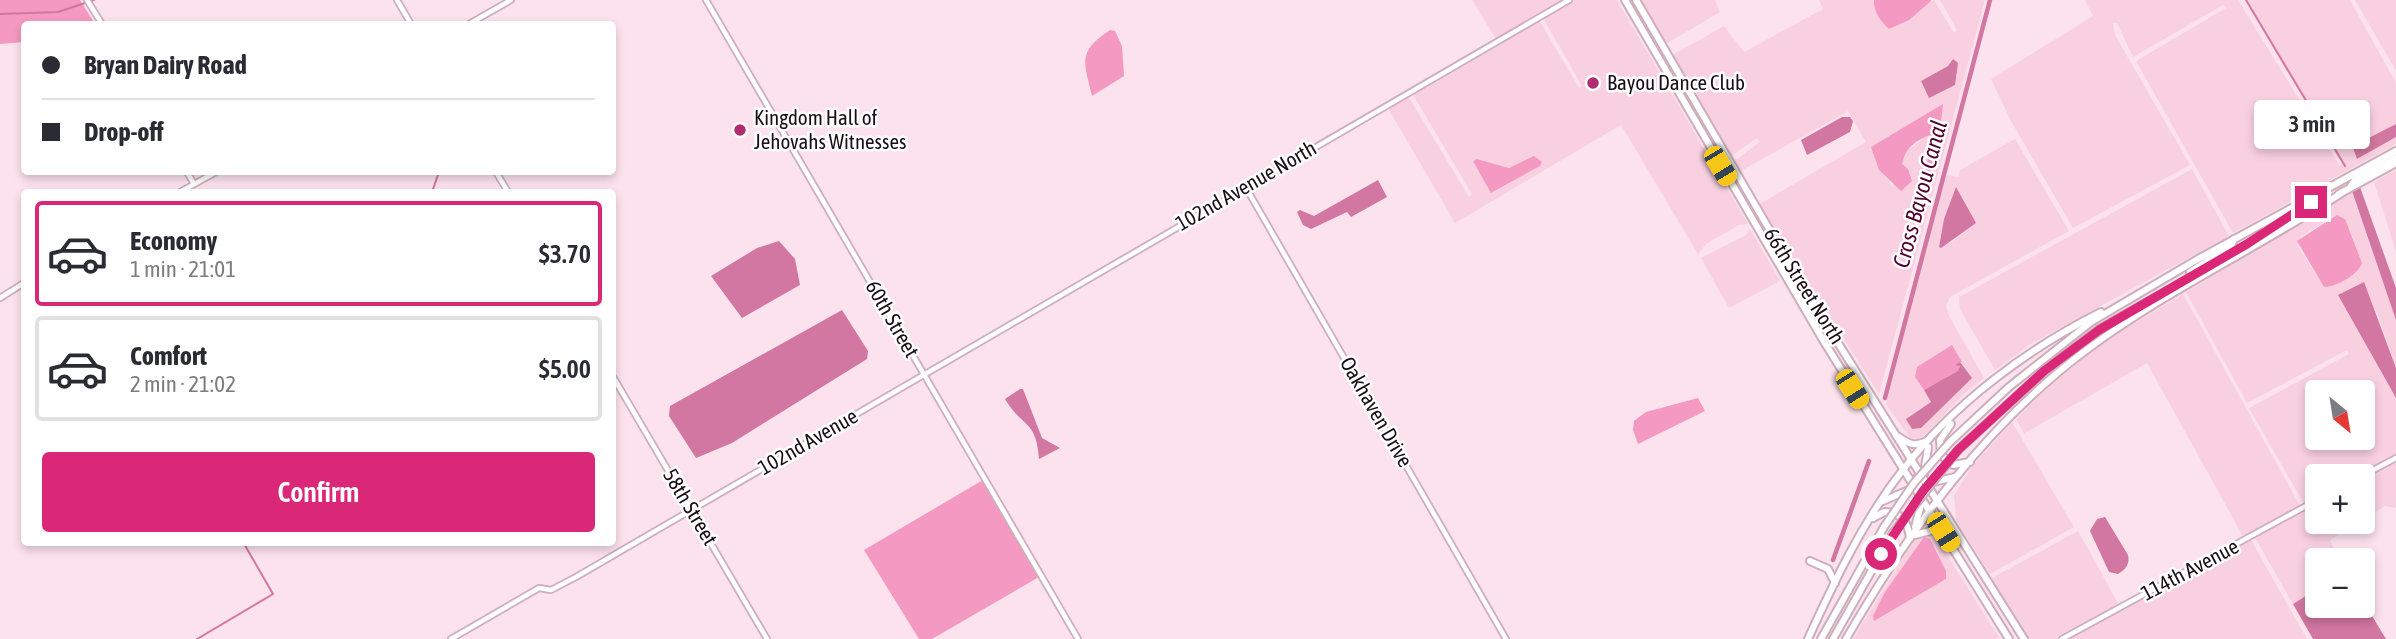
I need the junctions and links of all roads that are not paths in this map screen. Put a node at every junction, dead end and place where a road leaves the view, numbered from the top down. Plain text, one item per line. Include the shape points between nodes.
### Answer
1 (88, 0) edge
2 (397, 0) edge
3 (511, 0) edge
4 (706, 0) edge
5 (1569, 0) edge
6 (1625, 0) edge
7 (1636, 0) edge
8 (100, 21) edge
9 (409, 21) edge
10 (474, 21) edge
11 (2396, 150) edge
12 (2396, 158) edge
13 (1718, 162) junction
14 (2396, 163) edge
15 (189, 175) edge
16 (210, 175) edge
17 (194, 184) junction
18 (1245, 186) junction
19 (185, 189) edge
20 (2345, 191) junction
21 (2314, 195) junction
22 (1752, 201) junction
23 (2234, 239) junction
24 (2247, 244) junction
25 (21, 285) edge
26 (2175, 285) junction
27 (2137, 294) junction
28 (0, 298) edge
29 (924, 375) junction
30 (616, 382) edge
31 (1960, 411) junction
32 (1897, 436) junction
33 (1932, 439) junction
34 (2396, 458) edge
35 (1911, 460) junction
36 (1970, 462) junction
37 (1903, 469) junction
38 (2375, 469) edge
39 (1960, 475) junction
40 (1922, 485) junction
41 (1921, 498) junction
42 (1939, 501) junction
43 (1879, 504) junction
44 (1926, 505) junction
45 (2305, 507) edge
46 (691, 509) junction
47 (1931, 512) junction
48 (1870, 520) junction
49 (1910, 538) junction
50 (1951, 545) junction
51 (1810, 561) dead end
52 (1836, 584) junction
53 (451, 639) edge
54 (767, 639) edge
55 (1078, 639) edge
56 (1506, 639) edge
57 (1808, 639) edge
58 (1821, 639) edge
59 (1833, 639) edge
60 (1846, 639) edge
61 (2009, 639) edge
62 (2024, 639) edge
63 (2062, 639) edge

1 - 8 street
2 - 9 street
3 - 10 street
4 - 29 street, 60th Street
5 - 18 street, 102nd Avenue North
6 - 13 main road, 66th Street North
7 - 22 main road, 66th Street North
11 - 21 main road
12 - 20 main road via 2355,180
13 - 22 main road
13 - 37 main road, 66th Street North
14 - 20 main road
15 - 17 street
16 - 17 street
17 - 19 street
18 - 29 street, 102nd Avenue North
18 - 56 street, Oakhaven Drive
20 - 24 main road
20 - 36 main road via 2090,347 2021,405
21 - 23 main road
21 - 24 main road via 2309,204
22 - 32 main road, 66th Street North
23 - 26 main road via 2231,246
23 - 27 main road
24 - 26 main road
25 - 28 street
26 - 59 main road, bridge via 2076,346 1958,450 1893,533
27 - 31 main road via 2030,352
27 - 58 main road, bridge via 2054,349 1950,442 1884,527
29 - 46 street, 102nd Avenue
29 - 55 street, 60th Street
30 - 46 street, 58th Street
31 - 33 main road
31 - 36 main road via 1939,447 1953,466
32 - 33 main road via 1915,444
32 - 35 main road, 66th Street North
33 - 35 main road
33 - 40 main road via 1925,453
34 - 38 street
35 - 37 main road
35 - 40 main road, 66th Street North
36 - 39 main road
37 - 40 main road, 66th Street North via 1910,480
37 - 43 main road
39 - 40 main road
39 - 42 main road
40 - 41 main road
40 - 42 main road
40 - 43 main road
40 - 44 main road
41 - 44 main road
41 - 49 main road
42 - 47 main road
42 - 62 main road
43 - 48 main road
44 - 47 main road
45 - 63 street, 114th Avenue
46 - 53 street via 576,578 551,590 539,588
46 - 54 street, 58th Street
47 - 49 main road
47 - 50 main road
48 - 49 main road via 1891,512 1908,524
48 - 52 main road
49 - 50 main road via 1934,530
49 - 60 main road
50 - 61 main road
51 - 52 main road via 1833,573
52 - 57 main road

